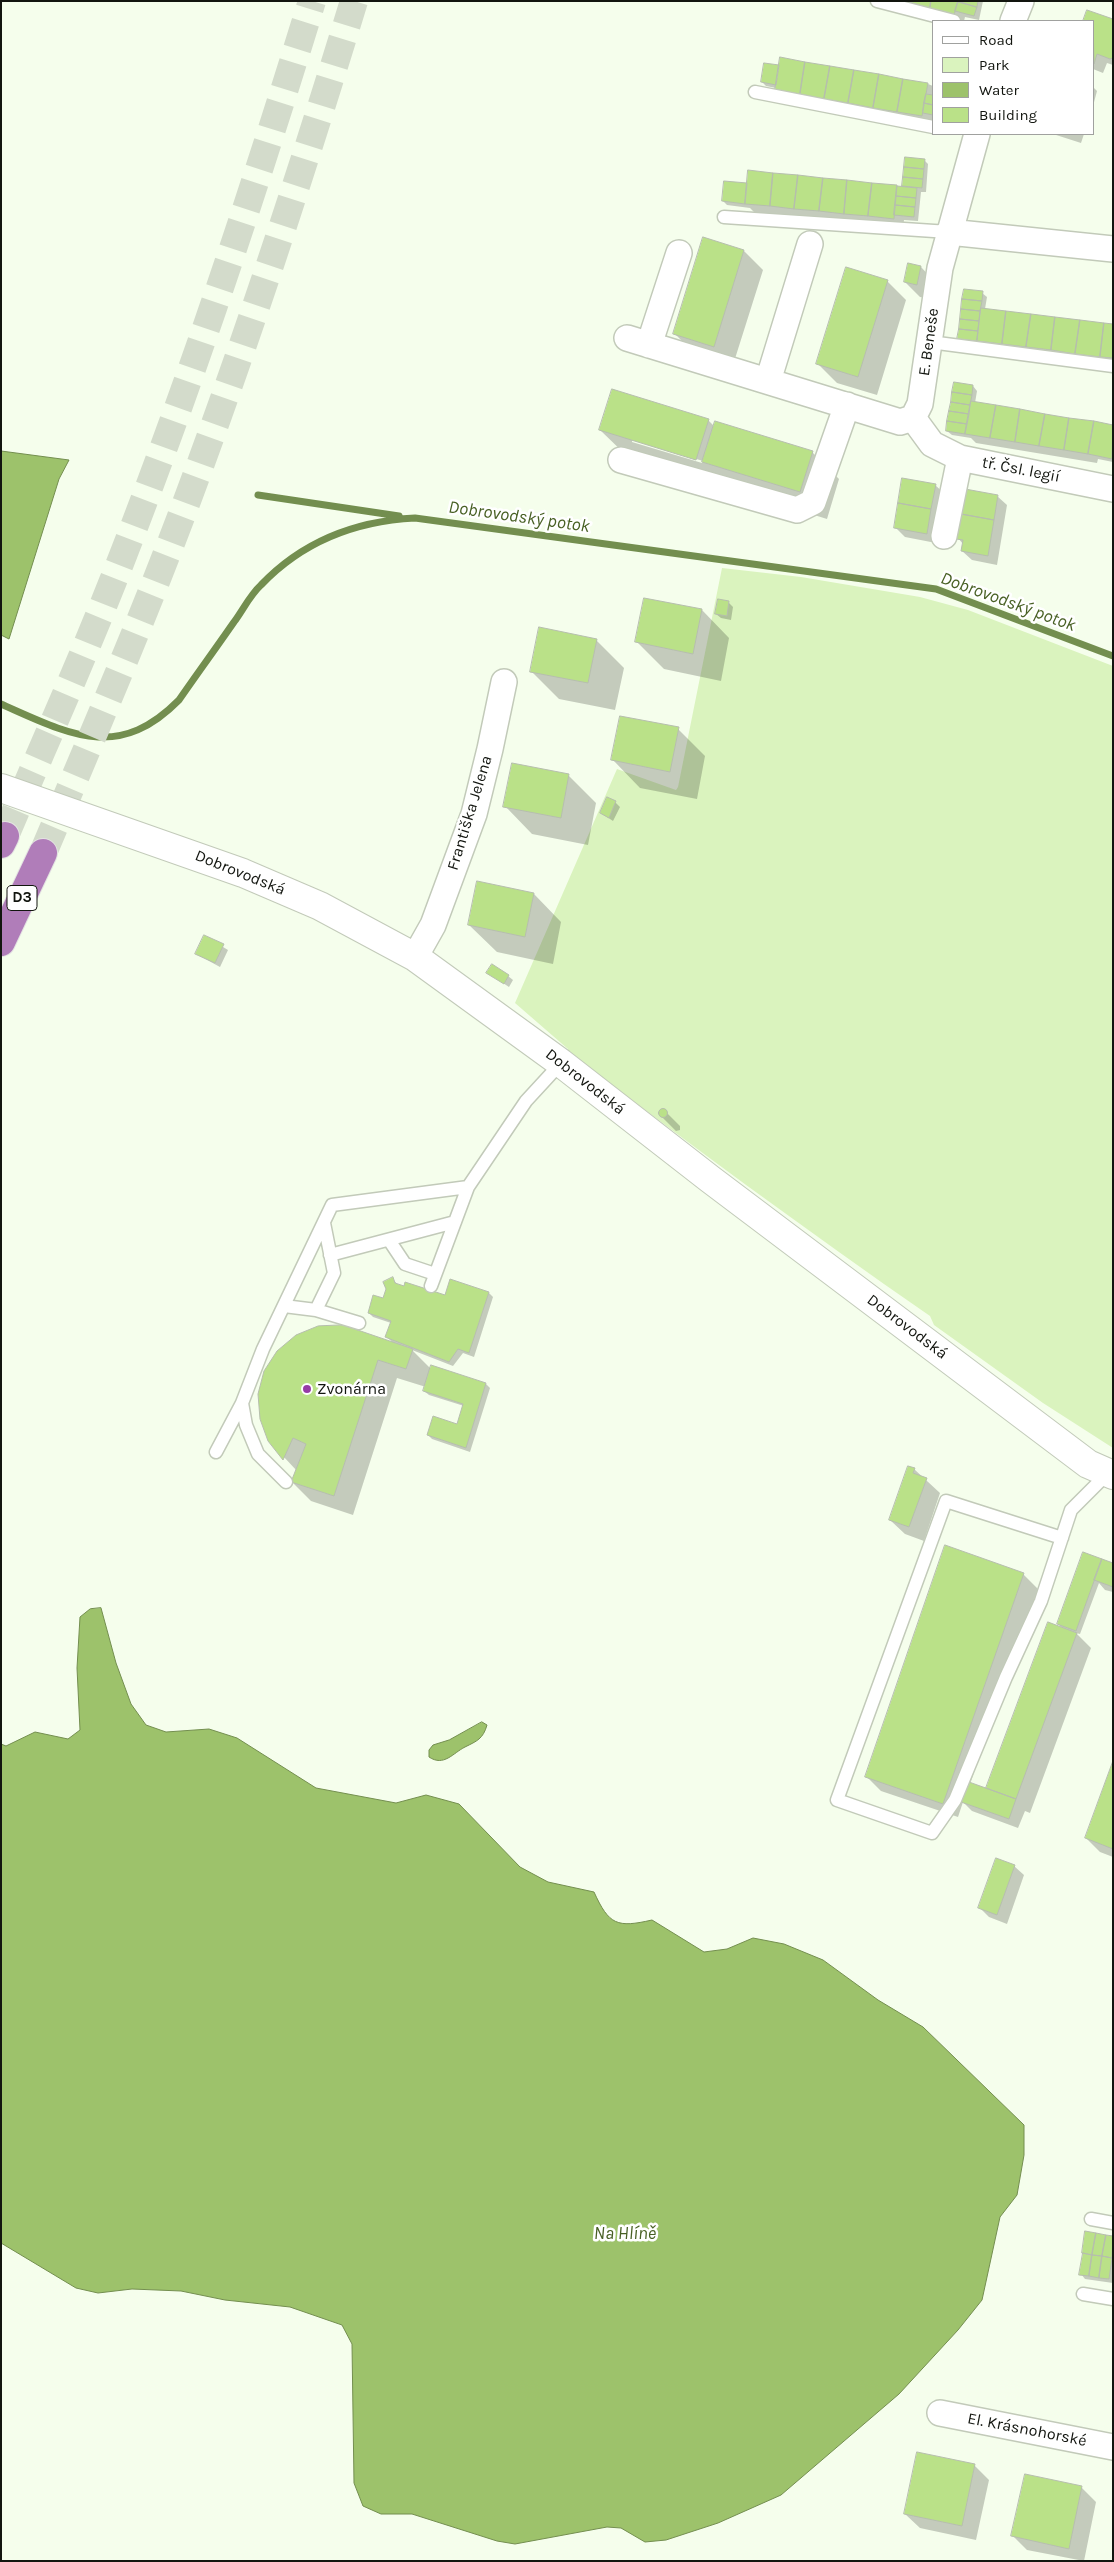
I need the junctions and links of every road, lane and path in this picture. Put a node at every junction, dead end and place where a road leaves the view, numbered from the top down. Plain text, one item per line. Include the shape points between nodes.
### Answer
1 (877, 1) edge
2 (1021, 1) edge
3 (950, 20) edge
4 (1013, 20) edge
5 (755, 92) dead end
6 (932, 127) edge
7 (973, 135) edge
8 (724, 217) dead end
9 (950, 232) junction
10 (810, 244) dead end
11 (1113, 249) edge
12 (679, 252) dead end
13 (930, 342) junction
14 (1113, 366) edge
15 (768, 381) junction
16 (847, 405) junction
17 (913, 418) junction
18 (960, 458) junction
19 (621, 460) dead end
20 (1113, 489) edge
21 (944, 536) dead end
22 (504, 682) dead end
23 (1, 788) edge
24 (44, 853) tunnel mouth
25 (1, 942) edge
26 (420, 948) junction
27 (561, 1063) junction
28 (468, 1187) junction
29 (324, 1222) junction
30 (455, 1222) junction
31 (389, 1240) junction
32 (330, 1255) junction
33 (284, 1306) junction
34 (316, 1310) junction
35 (359, 1323) dead end
36 (242, 1403) junction
37 (216, 1452) dead end
38 (1110, 1474) edge
39 (286, 1482) dead end
40 (1062, 1538) junction
41 (1091, 2220) dead end
42 (1113, 2223) edge
43 (1083, 2294) dead end
44 (1113, 2299) edge
45 (940, 2413) dead end
46 (1113, 2447) edge

1 - 3 lane
2 - 4 street
5 - 6 lane
7 - 9 street, E. Beneše
8 - 9 lane
9 - 11 street
9 - 13 street, E. Beneše via 940,268
10 - 15 street
12 - 15 street via 638,341
13 - 14 lane
13 - 17 street, E. Beneše via 920,404
15 - 16 street
16 - 17 street via 900,422
16 - 19 street via 813,502 797,510
17 - 18 street, tř. Čsl. legií via 932,444
18 - 20 street, tř. Čsl. legií
18 - 21 street
22 - 26 street, Františka Jelena via 474,814 433,924
23 - 26 street, Dobrovodská via 243,873
24 - 25 highway, D3
26 - 27 street, Dobrovodská
27 - 28 lane via 526,1101
27 - 38 street, Dobrovodská via 1088,1464
28 - 29 lane via 332,1205
28 - 30 lane
29 - 32 lane
29 - 33 lane
30 - 31 lane
30 - 31 lane via 433,1280 405,1264
31 - 32 lane
32 - 34 lane via 334,1273
33 - 34 lane
33 - 36 lane
34 - 35 lane
36 - 37 lane
36 - 39 lane via 246,1425 258,1454
38 - 40 lane via 1071,1510
40 - 40 lane via 946,1501 837,1800 932,1833 955,1800 1041,1601
41 - 42 lane
43 - 44 lane
45 - 46 street, El. Krásnohorské

